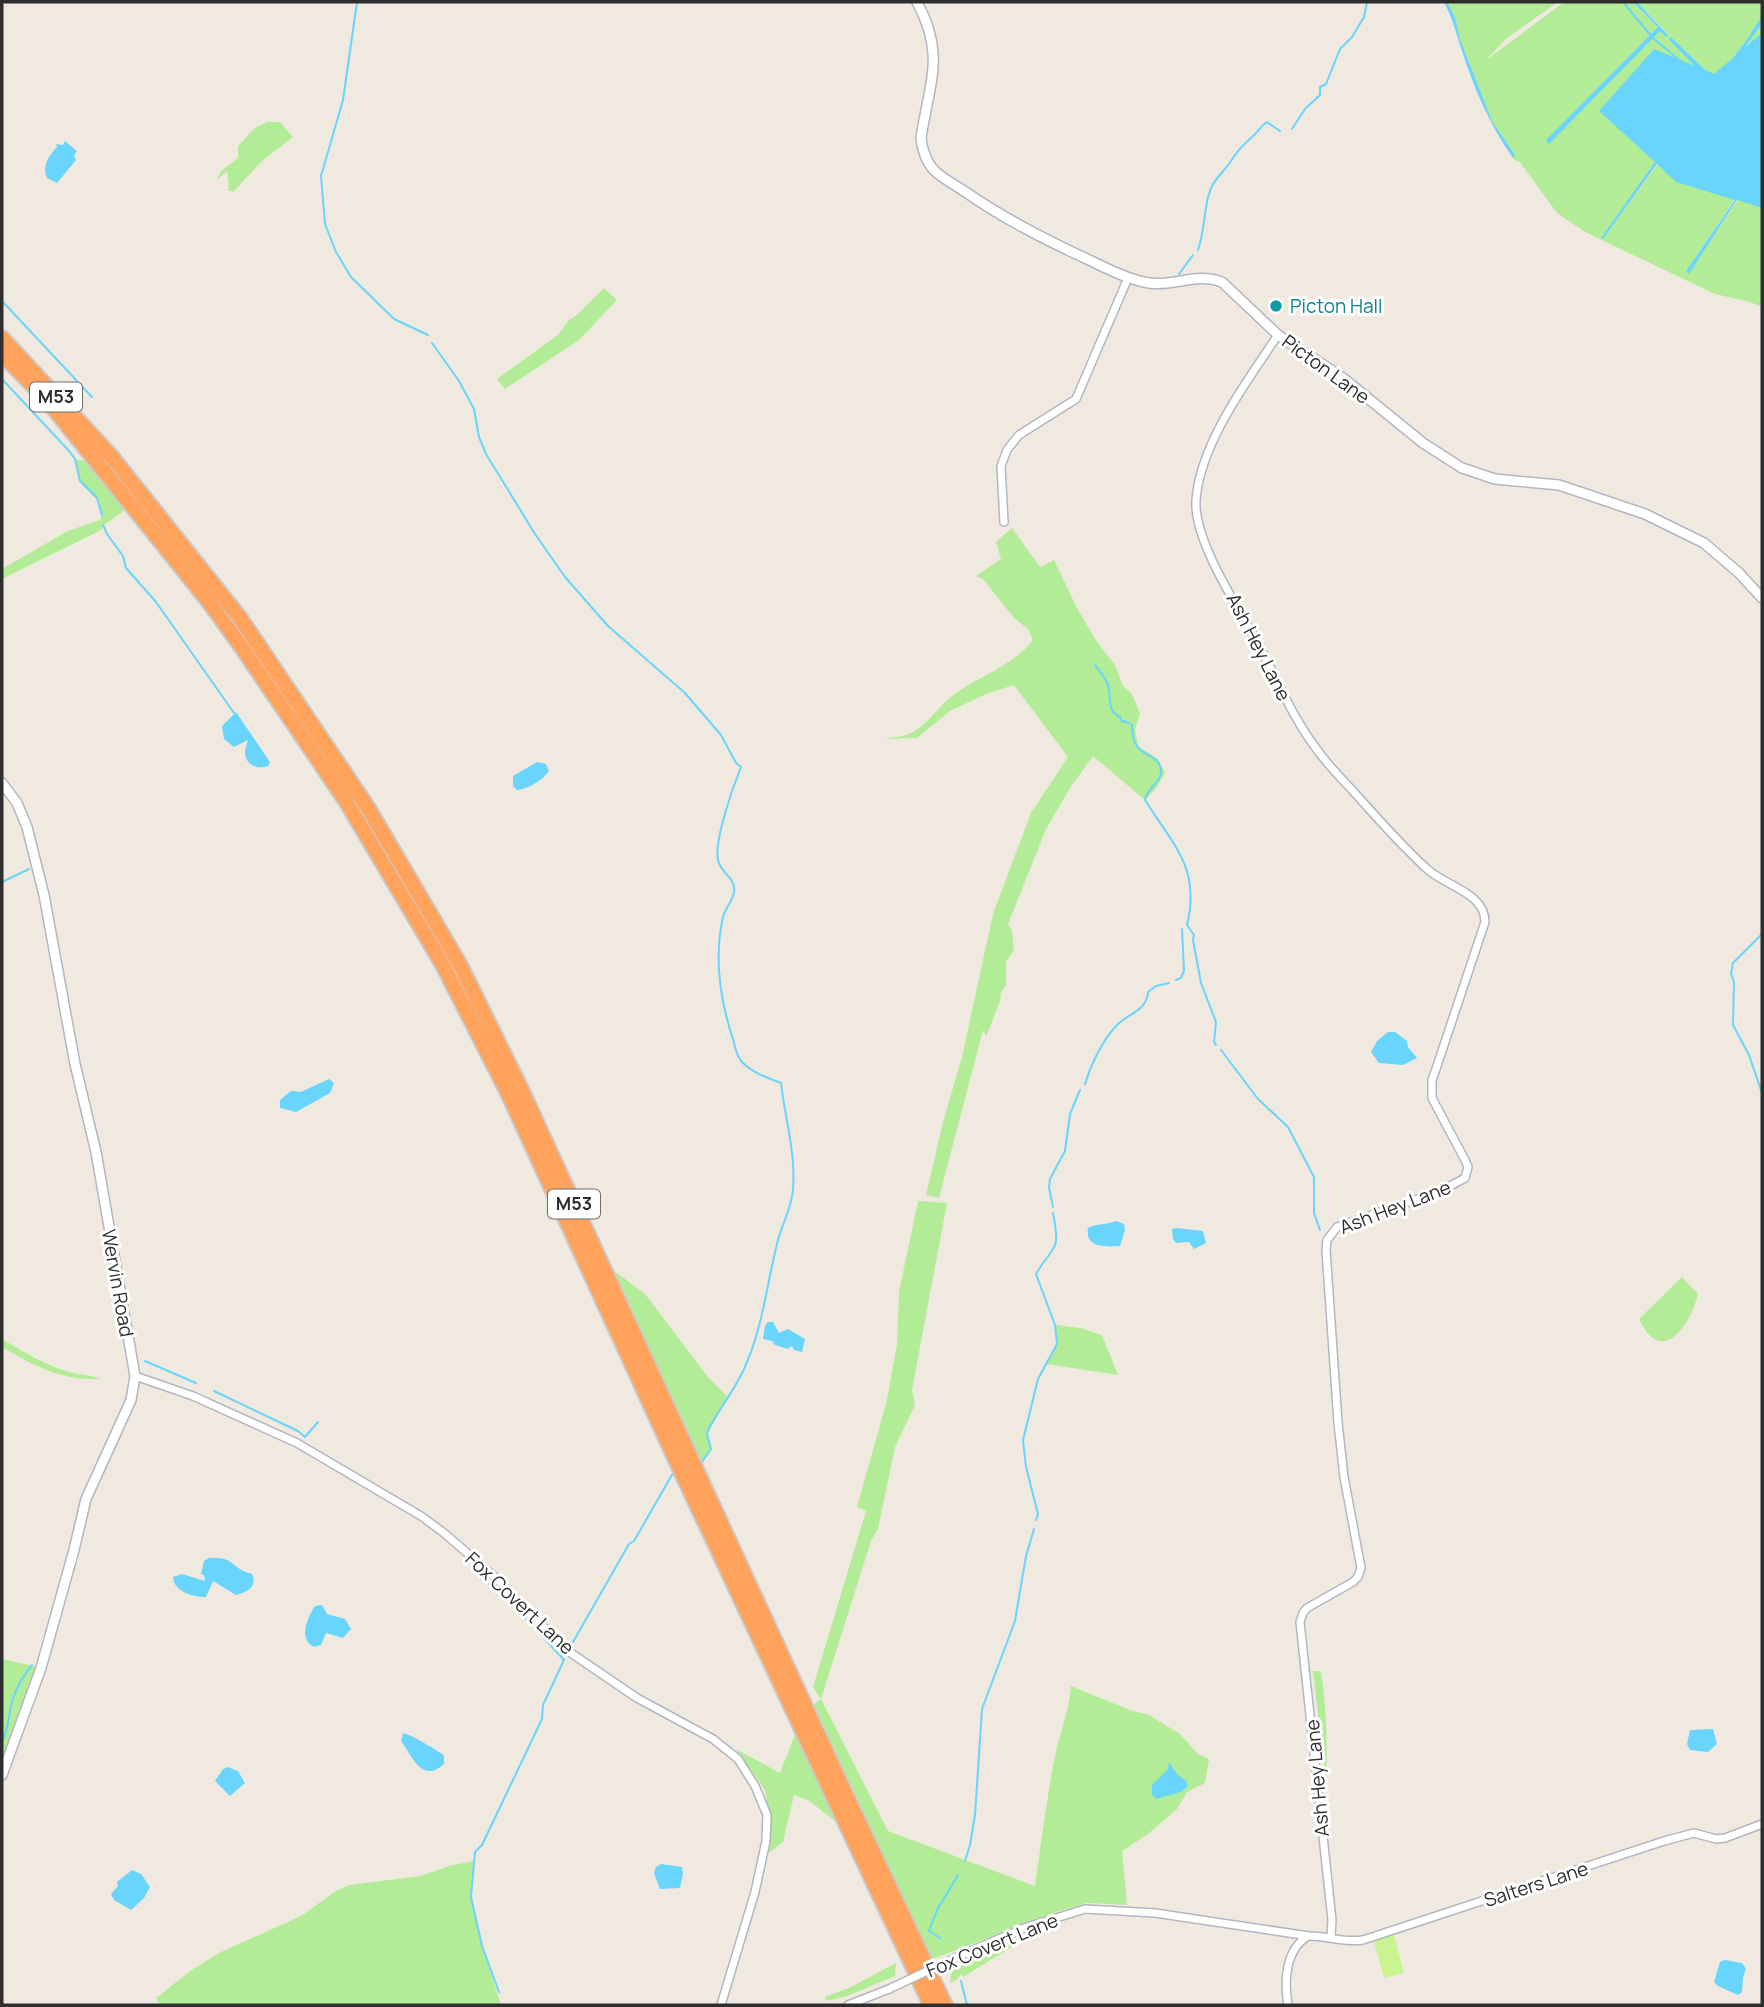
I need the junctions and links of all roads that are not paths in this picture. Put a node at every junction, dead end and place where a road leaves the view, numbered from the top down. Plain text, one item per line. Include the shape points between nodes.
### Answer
1 (917, 2) edge
2 (1128, 278) junction
3 (1278, 335) junction
4 (2, 338) edge
5 (2, 354) edge
6 (1004, 522) dead end
7 (1762, 598) edge
8 (2, 783) edge
9 (135, 1377) junction
10 (2, 1775) edge
11 (1762, 1824) edge
12 (1309, 1936) junction
13 (1331, 1937) junction
14 (724, 2005) edge
15 (848, 2005) edge
16 (931, 2005) edge
17 (945, 2005) edge
18 (1288, 2005) edge

1 - 2 street, Picton Lane via 929,27 935,58 921,138 934,170 1010,222
2 - 3 street, Picton Lane via 1150,284 1213,278
2 - 6 street via 1076,399 1019,435 1007,450 1001,466
3 - 7 street, Picton Lane via 1462,468 1495,479 1559,485 1645,514 1704,543
3 - 13 street, Ash Hey Lane via 1220,426 1200,473 1196,499 1199,528 1290,708 1318,752 1428,870 1472,897 1485,915 1431,1091 1468,1167 1465,1178 1441,1191 1345,1223 1327,1240 1338,1423 1361,1568 1353,1582 1307,1608 1300,1622
4 - 17 highway, M53 via 111,456 240,618 368,808 453,954 520,1087
5 - 16 highway, M53 via 47,400 243,649 346,801 436,954 509,1095
8 - 9 street, Wervin Road via 18,803 44,895
9 - 10 street, Wervin Road via 131,1400 86,1499 41,1668
9 - 14 street, Fox Covert Lane via 193,1396 297,1443 421,1516 495,1577 565,1649 738,1759 766,1815 766,1841
11 - 13 street, Salters Lane via 1726,1838 1694,1833 1664,1841 1363,1940
12 - 13 street, Salters Lane
12 - 15 street, Fox Covert Lane, bridge via 1155,1913 1085,1909 1024,1928
12 - 18 street via 1299,1942 1288,1965

